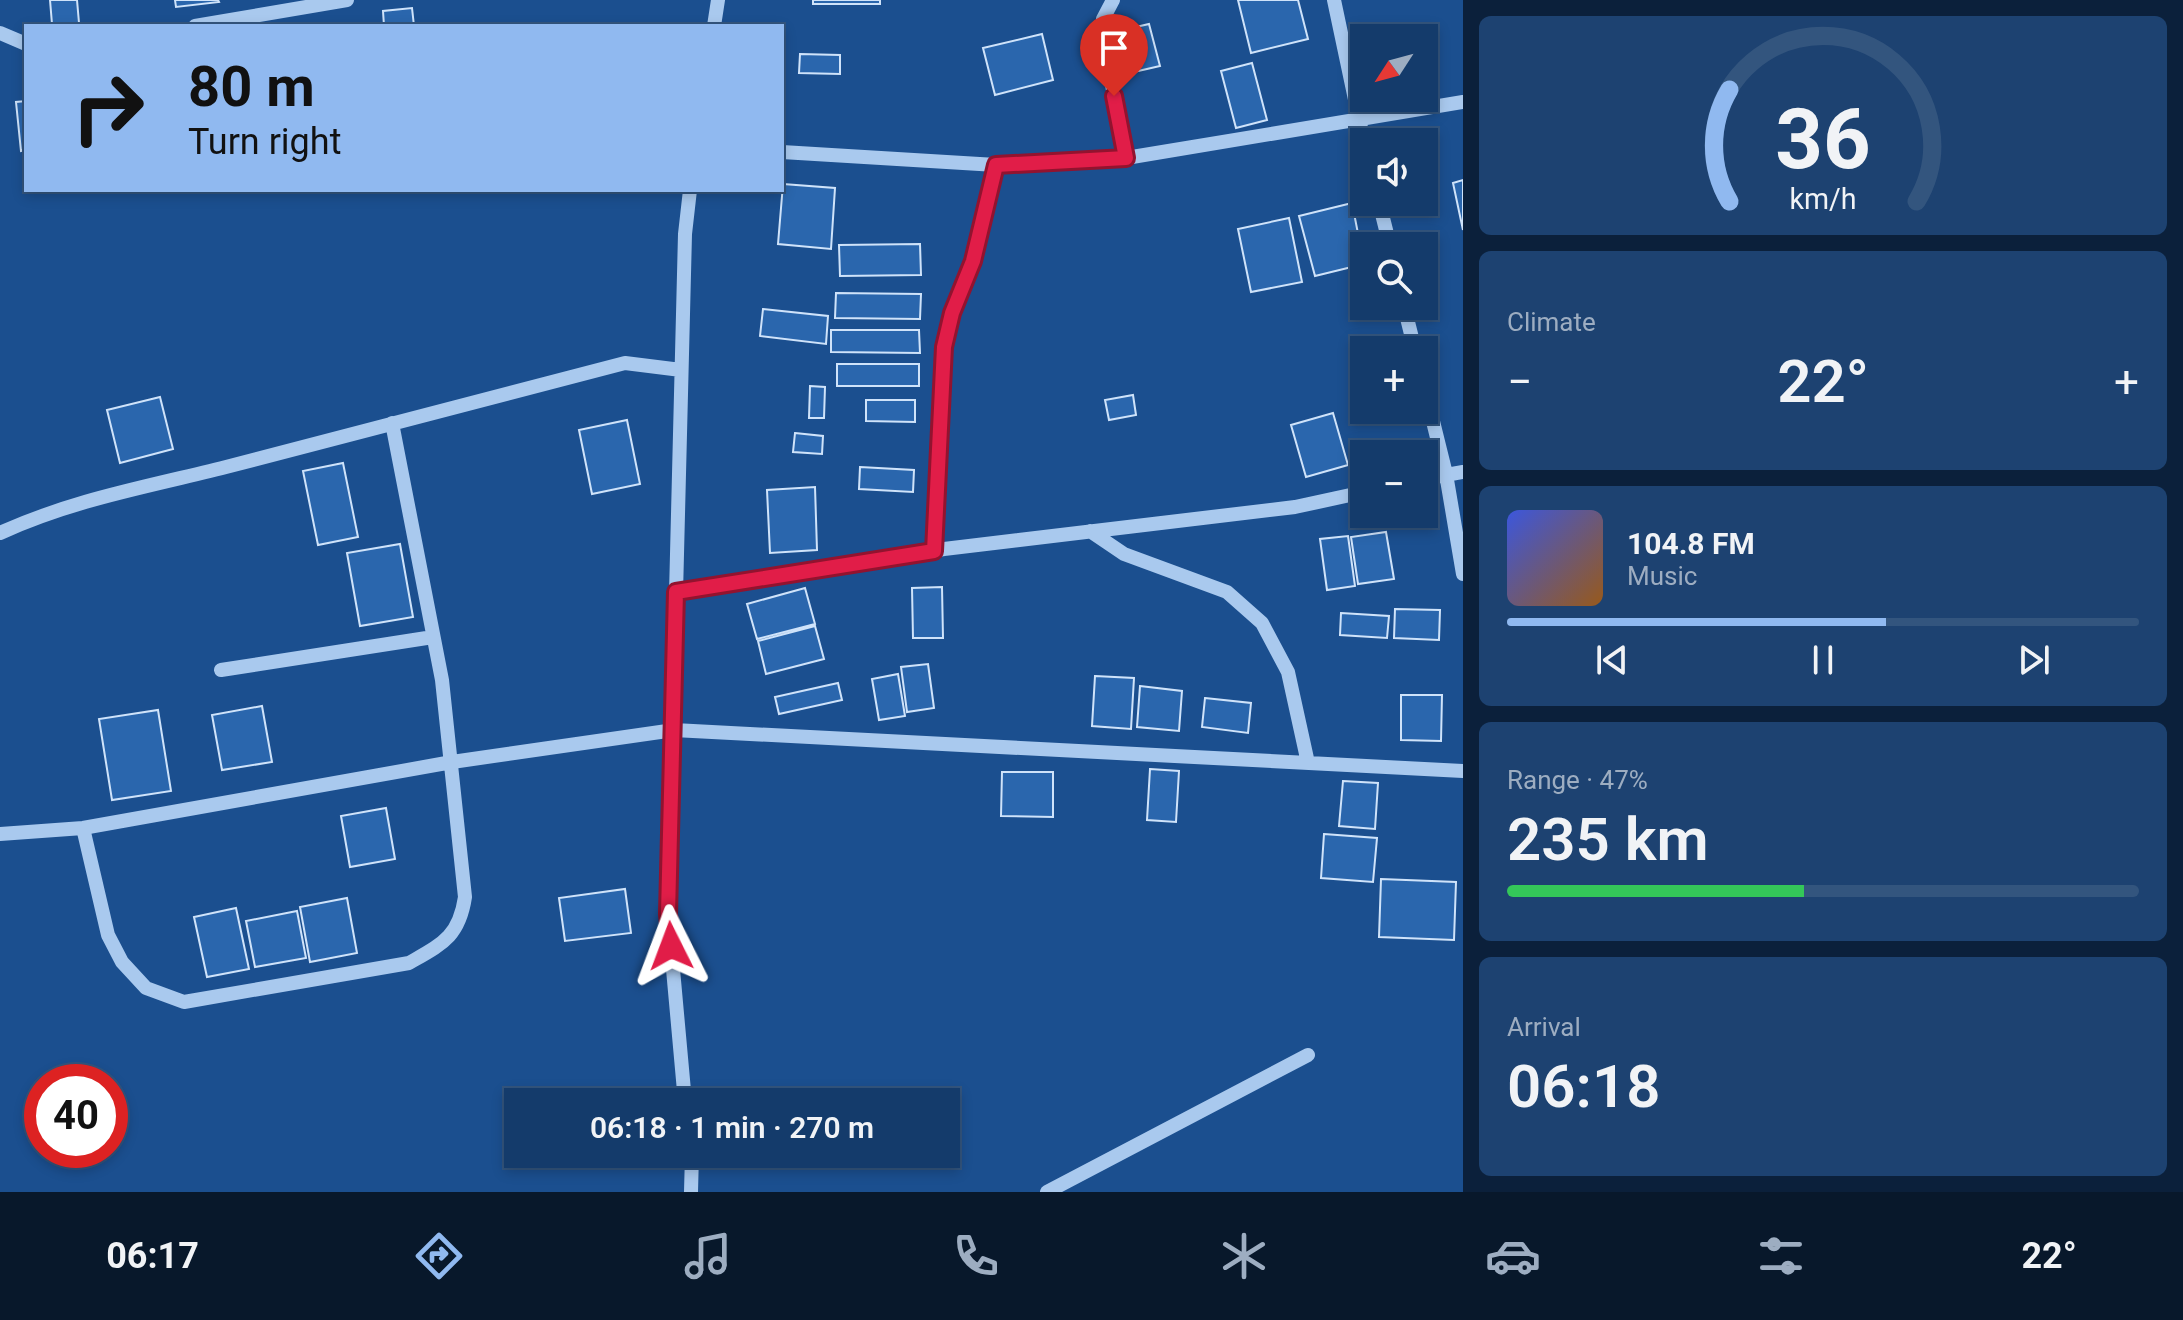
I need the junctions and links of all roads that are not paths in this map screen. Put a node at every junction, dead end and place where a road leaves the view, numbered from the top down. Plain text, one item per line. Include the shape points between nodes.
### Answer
1 (347, 0) edge
2 (718, 0) edge
3 (1113, 0) edge
4 (1334, 0) edge
5 (207, 24) edge
6 (714, 24) edge
7 (0, 33) edge
8 (24, 43) edge
9 (1463, 102) edge
10 (1359, 120) junction
11 (1361, 128) edge
12 (784, 152) edge
13 (1126, 158) junction
14 (996, 165) junction
15 (690, 192) edge
16 (681, 370) junction
17 (392, 423) junction
18 (1434, 424) edge
19 (1463, 472) edge
20 (1446, 474) junction
21 (1438, 476) edge
22 (1350, 495) edge
23 (1090, 531) junction
24 (0, 533) edge
25 (934, 551) junction
26 (1463, 574) edge
27 (676, 592) junction
28 (433, 637) junction
29 (221, 670) dead end
30 (674, 730) junction
31 (452, 762) junction
32 (1308, 763) junction
33 (1463, 771) edge
34 (83, 828) junction
35 (0, 834) edge
36 (1308, 1055) dead end
37 (684, 1088) edge
38 (692, 1168) edge
39 (691, 1192) edge
40 (1047, 1192) edge

1 - 5 street
2 - 6 street
3 - 13 street via 1102,33
4 - 10 street
7 - 8 street
9 - 10 street
10 - 11 street
10 - 13 street
12 - 14 street
13 - 14 street
14 - 25 street via 973,261 944,347
15 - 16 street
16 - 17 street via 625,363
16 - 27 street
17 - 24 street via 86,499
17 - 28 street
18 - 20 street
19 - 20 street
20 - 21 street
20 - 26 street
22 - 23 street via 1295,507
23 - 25 street
23 - 32 street via 1124,554 1227,592 1262,623 1288,672
25 - 27 street
27 - 30 street
28 - 29 street
28 - 31 street
30 - 31 street
30 - 32 street
30 - 37 street via 668,914
31 - 34 street
31 - 34 street via 465,897 461,922 438,947 409,963 184,1002 146,988 122,962 108,935
32 - 33 street
34 - 35 street
36 - 40 street
38 - 39 street

